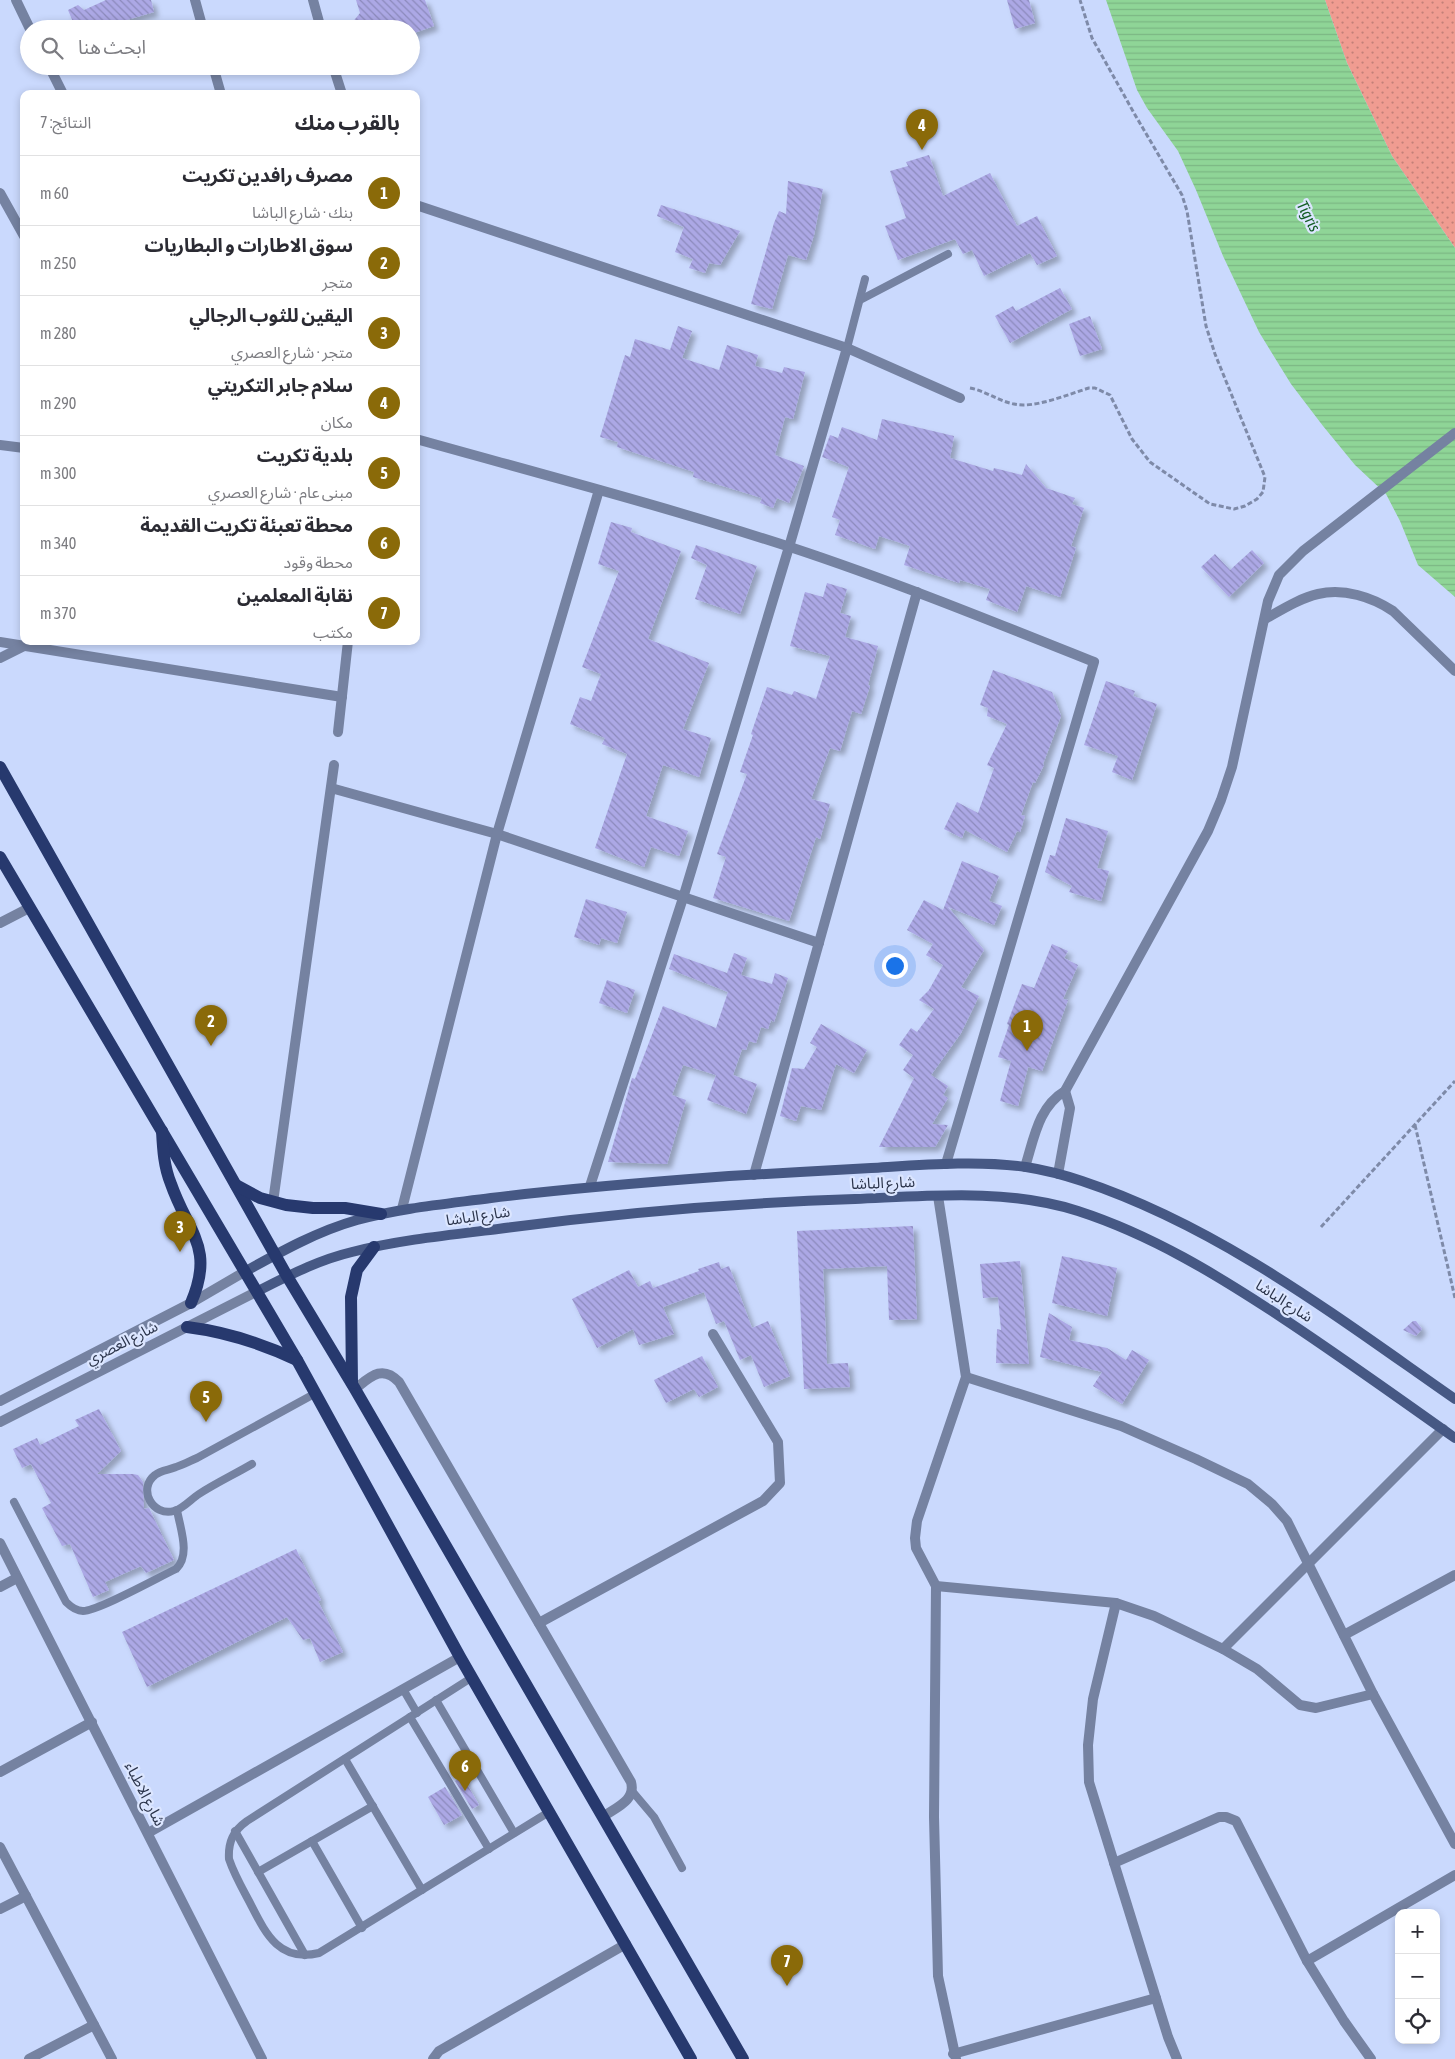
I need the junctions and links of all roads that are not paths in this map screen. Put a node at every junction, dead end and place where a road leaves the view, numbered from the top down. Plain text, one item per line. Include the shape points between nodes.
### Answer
1 (16, 0) edge
2 (195, 0) edge
3 (312, 0) edge
4 (26, 20) edge
5 (201, 20) edge
6 (319, 20) edge
7 (54, 75) edge
8 (216, 75) edge
9 (336, 75) edge
10 (61, 90) edge
11 (220, 90) edge
12 (341, 90) edge
13 (0, 193) edge
14 (420, 206) edge
15 (20, 229) edge
16 (948, 254) dead end
17 (865, 279) dead end
18 (860, 300) junction
19 (847, 348) junction
20 (960, 398) dead end
21 (1455, 433) edge
22 (420, 440) edge
23 (0, 445) edge
24 (20, 448) edge
25 (599, 490) junction
26 (789, 547) junction
27 (918, 592) junction
28 (1265, 619) junction
29 (0, 642) edge
30 (348, 645) edge
31 (24, 646) junction
32 (0, 658) edge
33 (1455, 671) edge
34 (342, 697) junction
35 (338, 732) dead end
36 (334, 765) dead end
37 (0, 766) edge
38 (331, 788) junction
39 (497, 834) junction
40 (0, 857) edge
41 (683, 898) junction
42 (29, 908) junction
43 (0, 923) edge
44 (819, 943) junction
45 (1064, 1091) junction
46 (162, 1131) junction
47 (946, 1164) junction
48 (1025, 1167) junction
49 (1058, 1174) junction
50 (754, 1175) junction
51 (235, 1184) junction
52 (590, 1186) junction
53 (938, 1196) junction
54 (273, 1202) junction
55 (402, 1209) junction
56 (381, 1214) junction
57 (374, 1247) junction
58 (275, 1255) junction
59 (246, 1271) junction
60 (287, 1276) junction
61 (258, 1291) junction
62 (191, 1303) junction
63 (187, 1327) junction
64 (713, 1334) dead end
65 (297, 1360) junction
66 (966, 1377) junction
67 (354, 1387) junction
68 (316, 1393) junction
69 (1455, 1399) edge
70 (0, 1401) edge
71 (0, 1422) edge
72 (1443, 1429) junction
73 (1455, 1438) edge
74 (252, 1464) dead end
75 (14, 1502) dead end
76 (177, 1510) junction
77 (0, 1543) edge
78 (1309, 1565) junction
79 (1455, 1574) edge
80 (17, 1578) junction
81 (936, 1586) junction
82 (0, 1587) edge
83 (1116, 1603) junction
84 (539, 1623) junction
85 (1344, 1635) junction
86 (1224, 1649) junction
87 (460, 1658) junction
88 (472, 1678) junction
89 (403, 1689) junction
90 (1373, 1694) junction
91 (436, 1700) junction
92 (413, 1715) junction
93 (92, 1722) junction
94 (345, 1758) junction
95 (0, 1772) edge
96 (632, 1791) junction
97 (373, 1806) junction
98 (549, 1812) junction
99 (604, 1816) junction
100 (235, 1831) junction
101 (148, 1832) junction
102 (514, 1834) junction
103 (312, 1840) junction
104 (1455, 1844) edge
105 (0, 1847) edge
106 (488, 1849) junction
107 (1114, 1863) junction
108 (682, 1868) dead end
109 (258, 1872) junction
110 (1455, 1875) edge
111 (422, 1890) junction
112 (26, 1896) junction
113 (0, 1909) edge
114 (362, 1928) junction
115 (626, 1944) junction
116 (305, 1955) junction
117 (1307, 1961) junction
118 (1156, 1998) junction
119 (94, 2025) junction
120 (954, 2056) edge
121 (29, 2059) edge
122 (112, 2059) edge
123 (262, 2059) edge
124 (433, 2059) edge
125 (691, 2059) edge
126 (743, 2059) edge
127 (1177, 2059) edge
128 (1371, 2059) edge

1 - 4 street
2 - 5 street
3 - 6 street
7 - 10 street
8 - 11 street
9 - 12 street
13 - 15 street
14 - 19 street
16 - 18 lane
17 - 18 lane
18 - 19 lane
19 - 20 street
19 - 26 street
21 - 28 street via 1303,551 1279,575 1268,601
22 - 25 street
23 - 24 street
25 - 26 street
25 - 39 street
26 - 27 street
26 - 41 street
27 - 44 street
27 - 47 street via 1094,662
28 - 33 street via 1318,594 1350,592 1393,611
28 - 45 street via 1232,767 1208,831
29 - 31 street
30 - 34 street
31 - 32 street
31 - 34 street
34 - 35 street
36 - 38 street
37 - 51 main road
38 - 39 street
38 - 54 street
39 - 41 street
39 - 55 street
40 - 42 main road
41 - 44 street
41 - 52 street
42 - 43 street
42 - 46 main road
44 - 50 street
45 - 48 street via 1044,1110
45 - 49 street via 1070,1108
46 - 59 main road
46 - 62 main road via 171,1185 198,1243 200,1274
47 - 48 main road
47 - 50 main road
48 - 49 main road
49 - 69 main road via 1153,1210 1252,1261 1303,1292
50 - 52 main road
51 - 54 main road
51 - 58 main road
52 - 55 main road
53 - 57 main road, شارع الباشا via 682,1208
53 - 66 street
53 - 72 main road, شارع الباشا via 1048,1202 1153,1241 1212,1272 1262,1304
54 - 56 main road
55 - 56 main road
56 - 58 main road via 326,1230
57 - 60 main road, شارع الباشا via 329,1258
57 - 67 main road via 358,1270 351,1297
58 - 59 main road
58 - 60 main road
59 - 61 main road
59 - 62 street, شارع العصري
60 - 61 main road, شارع الباشا
60 - 67 main road
61 - 63 street, شارع العصري
61 - 65 main road
62 - 70 street, شارع العصري
63 - 65 main road via 255,1341
63 - 71 street, شارع العصري
64 - 84 street via 778,1442 780,1483 762,1501
65 - 68 main road
66 - 78 street via 1121,1426 1248,1484 1287,1521
66 - 81 street via 916,1530 916,1548
67 - 84 street via 381,1373 391,1375 399,1382
67 - 99 main road
68 - 76 lane via 190,1462 156,1474 147,1488 152,1504 161,1511
68 - 87 main road
72 - 73 main road, شارع الباشا
72 - 78 street
74 - 76 lane
75 - 76 lane via 66,1602 83,1611 98,1607 181,1564 184,1554
77 - 80 street, شارع الاطباء
78 - 85 street
78 - 86 street
79 - 85 street
80 - 82 street
80 - 93 street, شارع الاطباء
81 - 83 street
81 - 120 street via 934,1818 938,1976
83 - 86 street via 1154,1616
83 - 107 street via 1093,1699 1088,1745 1089,1782
84 - 96 street via 631,1782
85 - 90 street
86 - 90 street via 1300,1705 1316,1708
87 - 88 main road
87 - 89 street
88 - 91 lane
88 - 98 main road
89 - 92 lane
89 - 101 street
90 - 104 street
91 - 92 lane
91 - 102 lane
92 - 94 lane
92 - 106 lane
93 - 95 street
93 - 101 street, شارع الاطباء
94 - 97 lane
94 - 100 lane
96 - 99 street via 624,1803
96 - 108 lane via 654,1817
97 - 103 lane
97 - 111 lane
98 - 102 lane
98 - 115 main road
99 - 126 main road
100 - 109 lane
100 - 116 lane via 228,1849 229,1859 265,1932 282,1949
101 - 123 street, شارع الاطباء
102 - 106 lane
103 - 109 lane
103 - 114 lane
105 - 112 street
106 - 111 lane
107 - 117 street via 1219,1818 1232,1818 1240,1825
107 - 118 street
109 - 116 lane
110 - 117 street
111 - 114 lane
112 - 113 street
112 - 119 street
114 - 116 lane via 326,1950
115 - 124 street via 439,2051
115 - 125 main road
117 - 128 street
118 - 120 street
118 - 127 street
119 - 121 street
119 - 122 street

